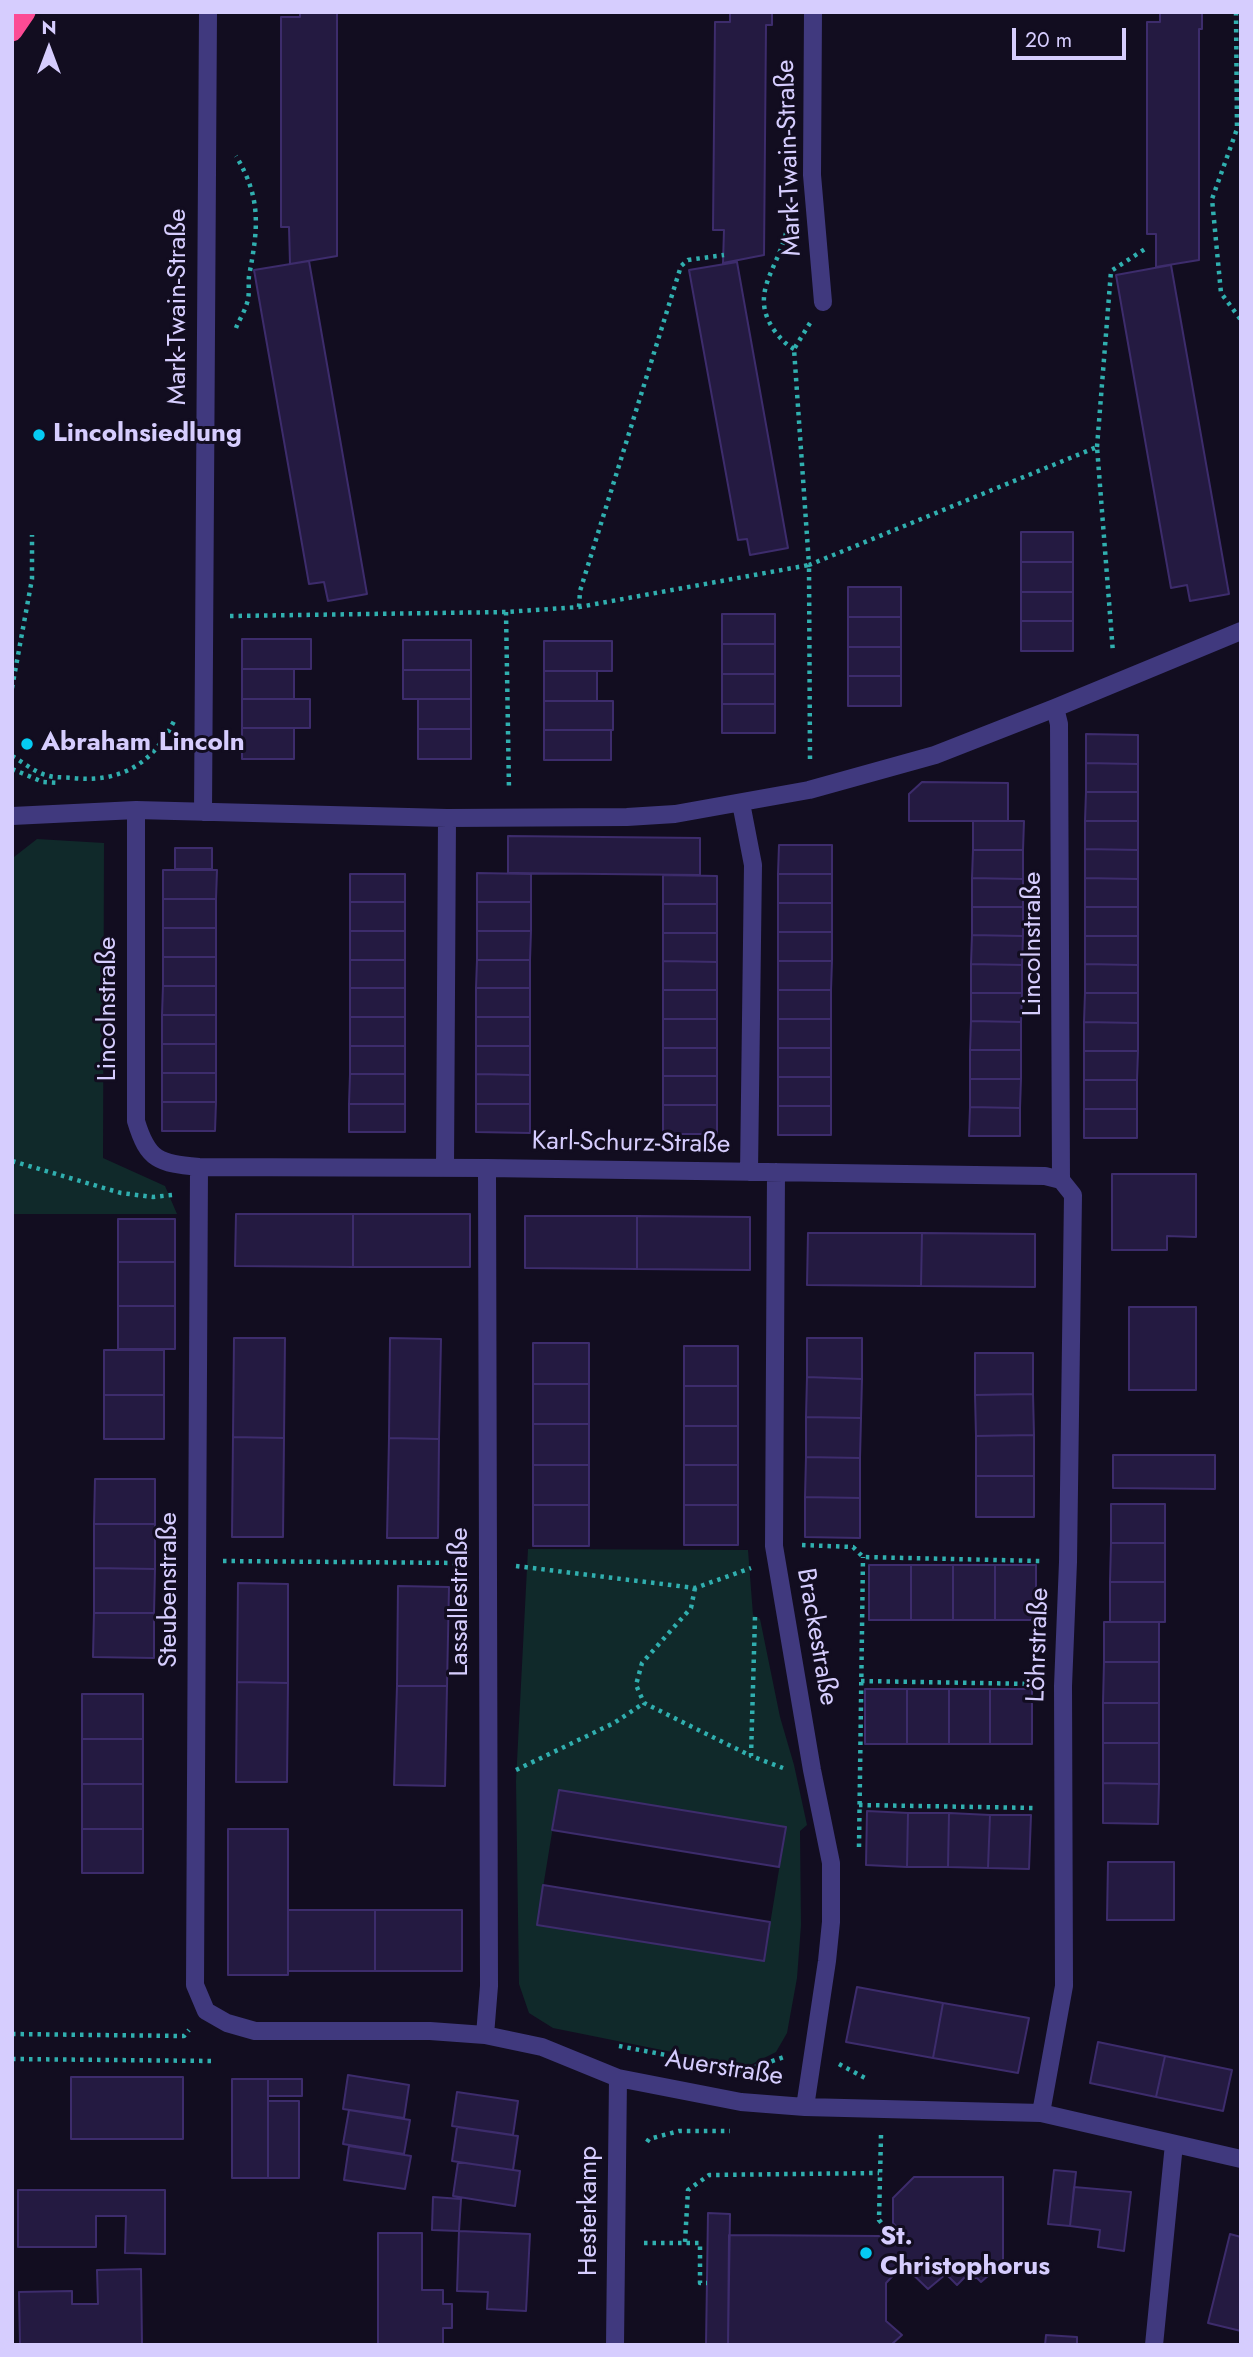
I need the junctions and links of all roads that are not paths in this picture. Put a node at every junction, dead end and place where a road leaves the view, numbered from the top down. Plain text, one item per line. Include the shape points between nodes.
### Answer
1 (25, 12) edge
2 (208, 12) edge
3 (813, 12) edge
4 (12, 31) edge
5 (823, 302) road end
6 (1241, 631) edge
7 (1055, 708) junction
8 (741, 803) junction
9 (136, 810) junction
10 (203, 812) junction
11 (12, 816) edge
12 (447, 818) junction
13 (198, 1167) junction
14 (445, 1168) junction
15 (487, 1168) junction
16 (749, 1172) junction
17 (775, 1172) junction
18 (1061, 1180) junction
19 (206, 2011) joint
20 (485, 2035) junction
21 (618, 2078) junction
22 (805, 2107) junction
23 (1041, 2113) junction
24 (1174, 2144) junction
25 (1241, 2160) edge
26 (615, 2345) edge
27 (1154, 2345) edge

1 - 4 highway
2 - 10 street, Mark-Twain-Straße
3 - 5 street, Mark-Twain-Straße via 812,175
6 - 7 street
7 - 8 street via 935,755 809,790
7 - 18 street, Lincolnstraße via 1059,724
8 - 12 street via 639,816
8 - 16 street via 753,865
9 - 10 street
9 - 11 street
9 - 13 street, Lincolnstraße via 136,1121 143,1144 165,1164
10 - 12 street
12 - 14 street
13 - 14 street, Karl-Schurz-Straße
13 - 19 street, Steubenstraße via 195,1985
14 - 15 street, Karl-Schurz-Straße
15 - 16 street, Karl-Schurz-Straße
15 - 20 street, Lassallestraße via 489,1986
16 - 17 street, Karl-Schurz-Straße
17 - 18 street, Karl-Schurz-Straße via 1045,1176
17 - 22 street, Brackestraße via 774,1546 831,1863 831,1922
18 - 23 street, Löhrstraße via 1073,1195 1063,1686 1064,1986
19 - 20 street, Auerstraße via 255,2031
20 - 21 street, Auerstraße via 542,2048
21 - 22 street, Auerstraße via 741,2102
21 - 26 street, Hesterkamp
22 - 23 street, Auerstraße
23 - 24 street, Auerstraße
24 - 25 street, Auerstraße
24 - 27 street

